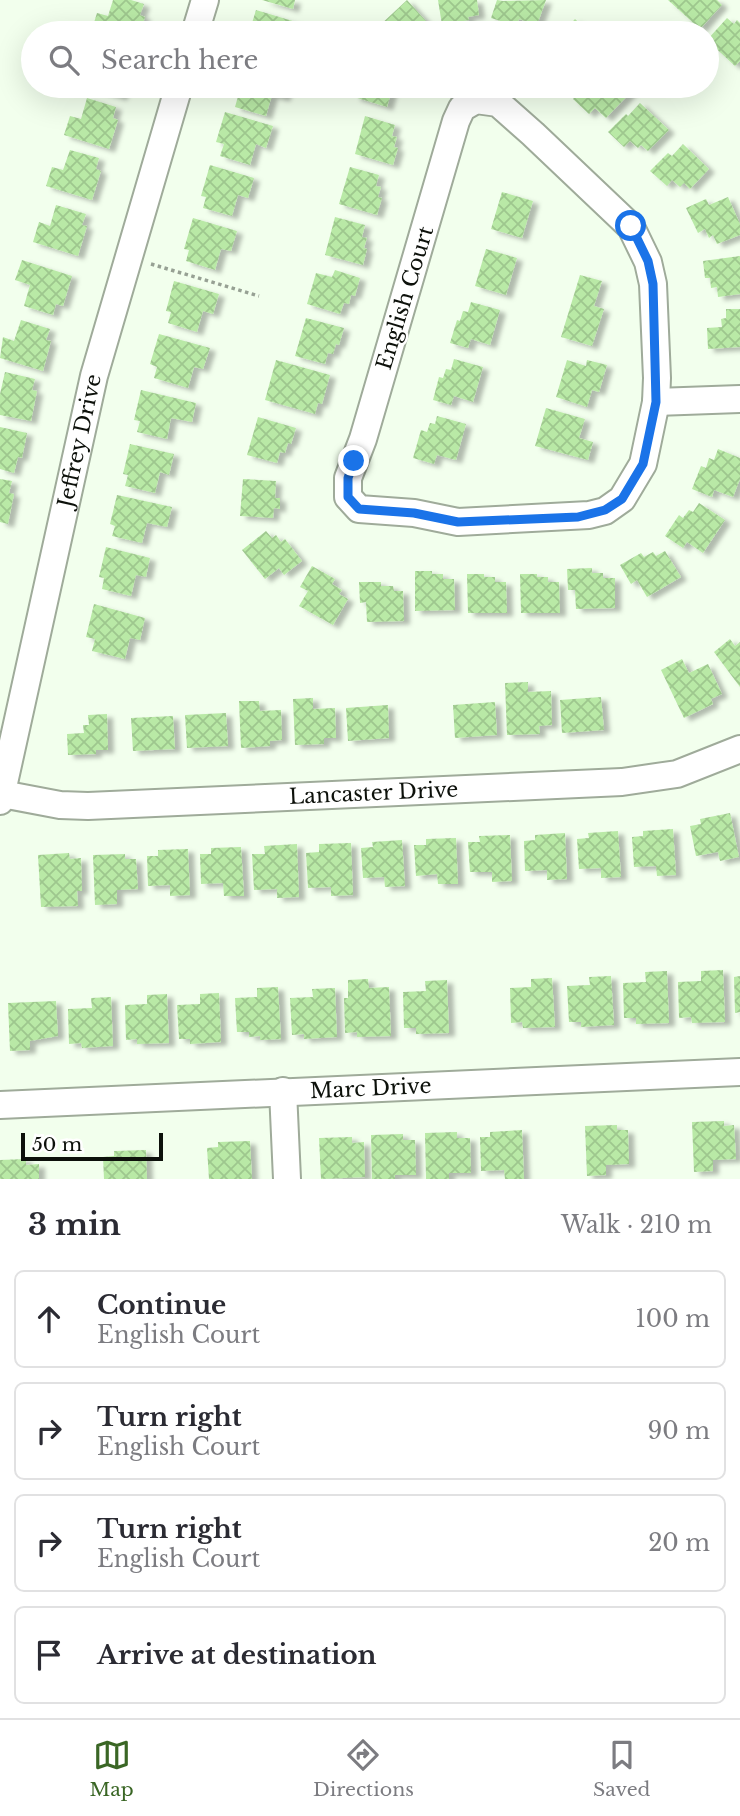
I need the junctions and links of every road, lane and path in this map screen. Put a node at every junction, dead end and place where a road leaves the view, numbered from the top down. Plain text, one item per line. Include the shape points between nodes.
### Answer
1 (205, 0) edge
2 (199, 21) edge
3 (175, 98) edge
4 (129, 256) junction
5 (260, 296) dead end
6 (740, 399) edge
7 (656, 402) junction
8 (740, 749) edge
9 (1, 798) edge
10 (740, 1072) edge
11 (283, 1091) junction
12 (0, 1105) edge
13 (287, 1179) edge

1 - 2 street
3 - 4 street, Jeffrey Drive
4 - 5 path
4 - 9 street, Jeffrey Drive via 94,376
6 - 7 street
7 - 7 street, English Court via 643,464 634,481 622,499 597,513 458,522 359,509 348,497 348,478 462,107 476,100 498,103 631,226 653,284
8 - 9 street, Lancaster Drive via 677,774 622,782 88,806
10 - 11 street, Marc Drive
11 - 12 street, Marc Drive
11 - 13 street

